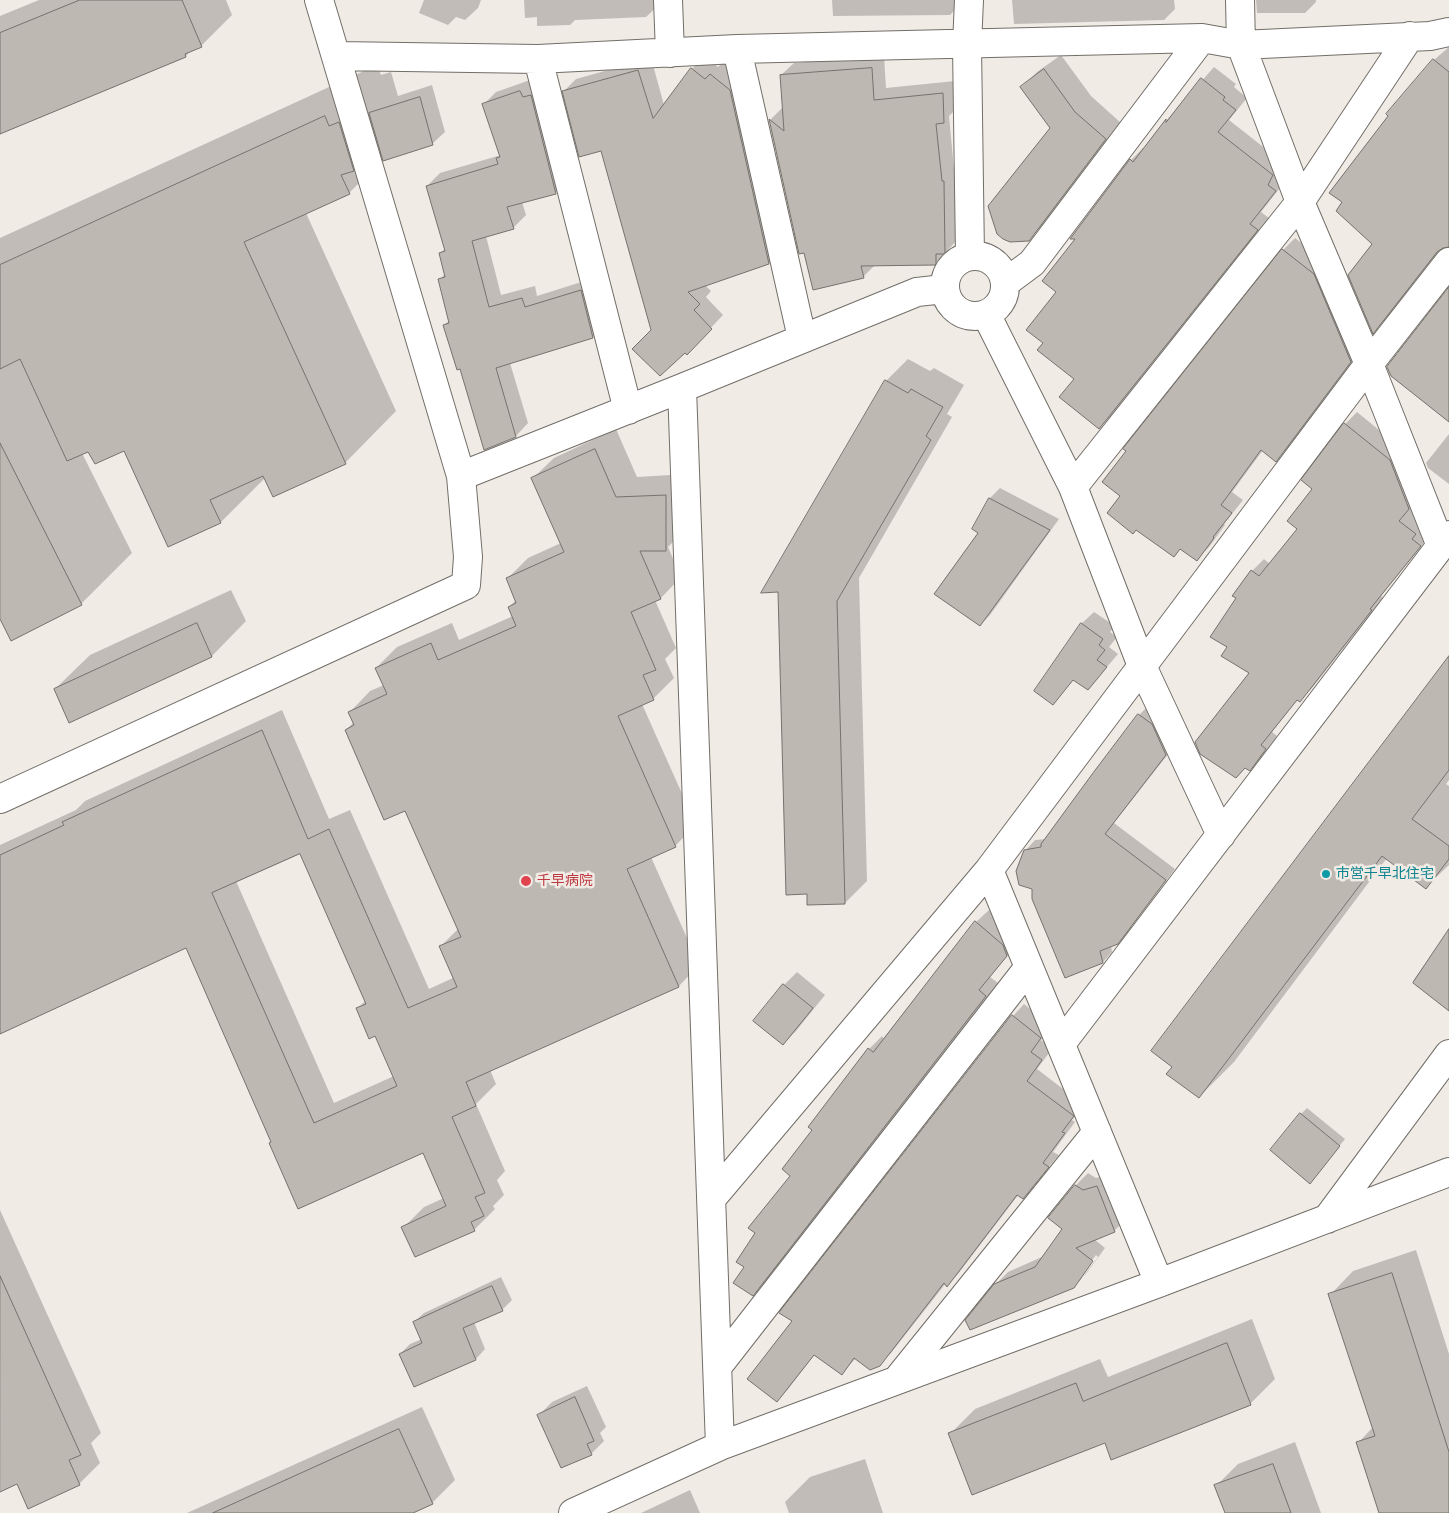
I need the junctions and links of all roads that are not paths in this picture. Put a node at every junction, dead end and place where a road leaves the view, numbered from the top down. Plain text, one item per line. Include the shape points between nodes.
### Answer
1 (319, 0) edge
2 (668, 0) edge
3 (969, 0) edge
4 (1240, 0) edge
5 (1449, 32) edge
6 (1410, 36) junction
7 (1202, 38) junction
8 (967, 44) junction
9 (1241, 45) junction
10 (737, 49) junction
11 (670, 52) junction
12 (337, 56) junction
13 (538, 59) junction
14 (1300, 202) junction
15 (970, 256) junction
16 (1449, 262) edge
17 (1005, 283) junction
18 (944, 289) junction
19 (986, 314) junction
20 (802, 338) junction
21 (1368, 364) junction
22 (682, 388) junction
23 (628, 410) junction
24 (462, 476) junction
25 (1073, 488) junction
26 (1445, 540) edge
27 (1142, 666) junction
28 (0, 799) edge
29 (1221, 836) junction
30 (989, 870) junction
31 (1029, 967) junction
32 (1061, 1044) junction
33 (1449, 1054) edge
34 (1097, 1132) junction
35 (1449, 1172) edge
36 (712, 1198) junction
37 (1327, 1219) junction
38 (1159, 1284) junction
39 (718, 1366) junction
40 (897, 1380) junction
41 (720, 1446) junction
42 (573, 1513) edge

1 - 12 street
2 - 11 street
3 - 8 street
4 - 9 street
5 - 6 street
6 - 9 street
6 - 14 street
7 - 8 street
7 - 9 street
7 - 17 street via 1032,263
8 - 10 street
8 - 15 street
9 - 14 street
10 - 11 street
10 - 20 street
11 - 13 street
12 - 13 street
12 - 24 street
13 - 23 street
14 - 21 street
14 - 25 street
15 - 17 street via 990,259 1003,273
15 - 18 street via 948,271
16 - 21 street
17 - 19 street via 1001,302
18 - 19 street via 946,298 959,313 977,317
18 - 20 street via 916,292
19 - 25 street
20 - 22 street
21 - 26 street
21 - 27 street
22 - 23 street
22 - 36 street
23 - 24 street
24 - 28 street via 468,557 466,585
25 - 27 street
26 - 29 street
27 - 29 street
27 - 30 street
29 - 32 street
30 - 31 street
30 - 36 street
31 - 32 street
31 - 39 street
32 - 34 street
33 - 37 street
34 - 38 street
34 - 40 street
35 - 37 street
36 - 39 street
37 - 38 street
38 - 40 street
39 - 41 street
40 - 41 street
41 - 42 street

